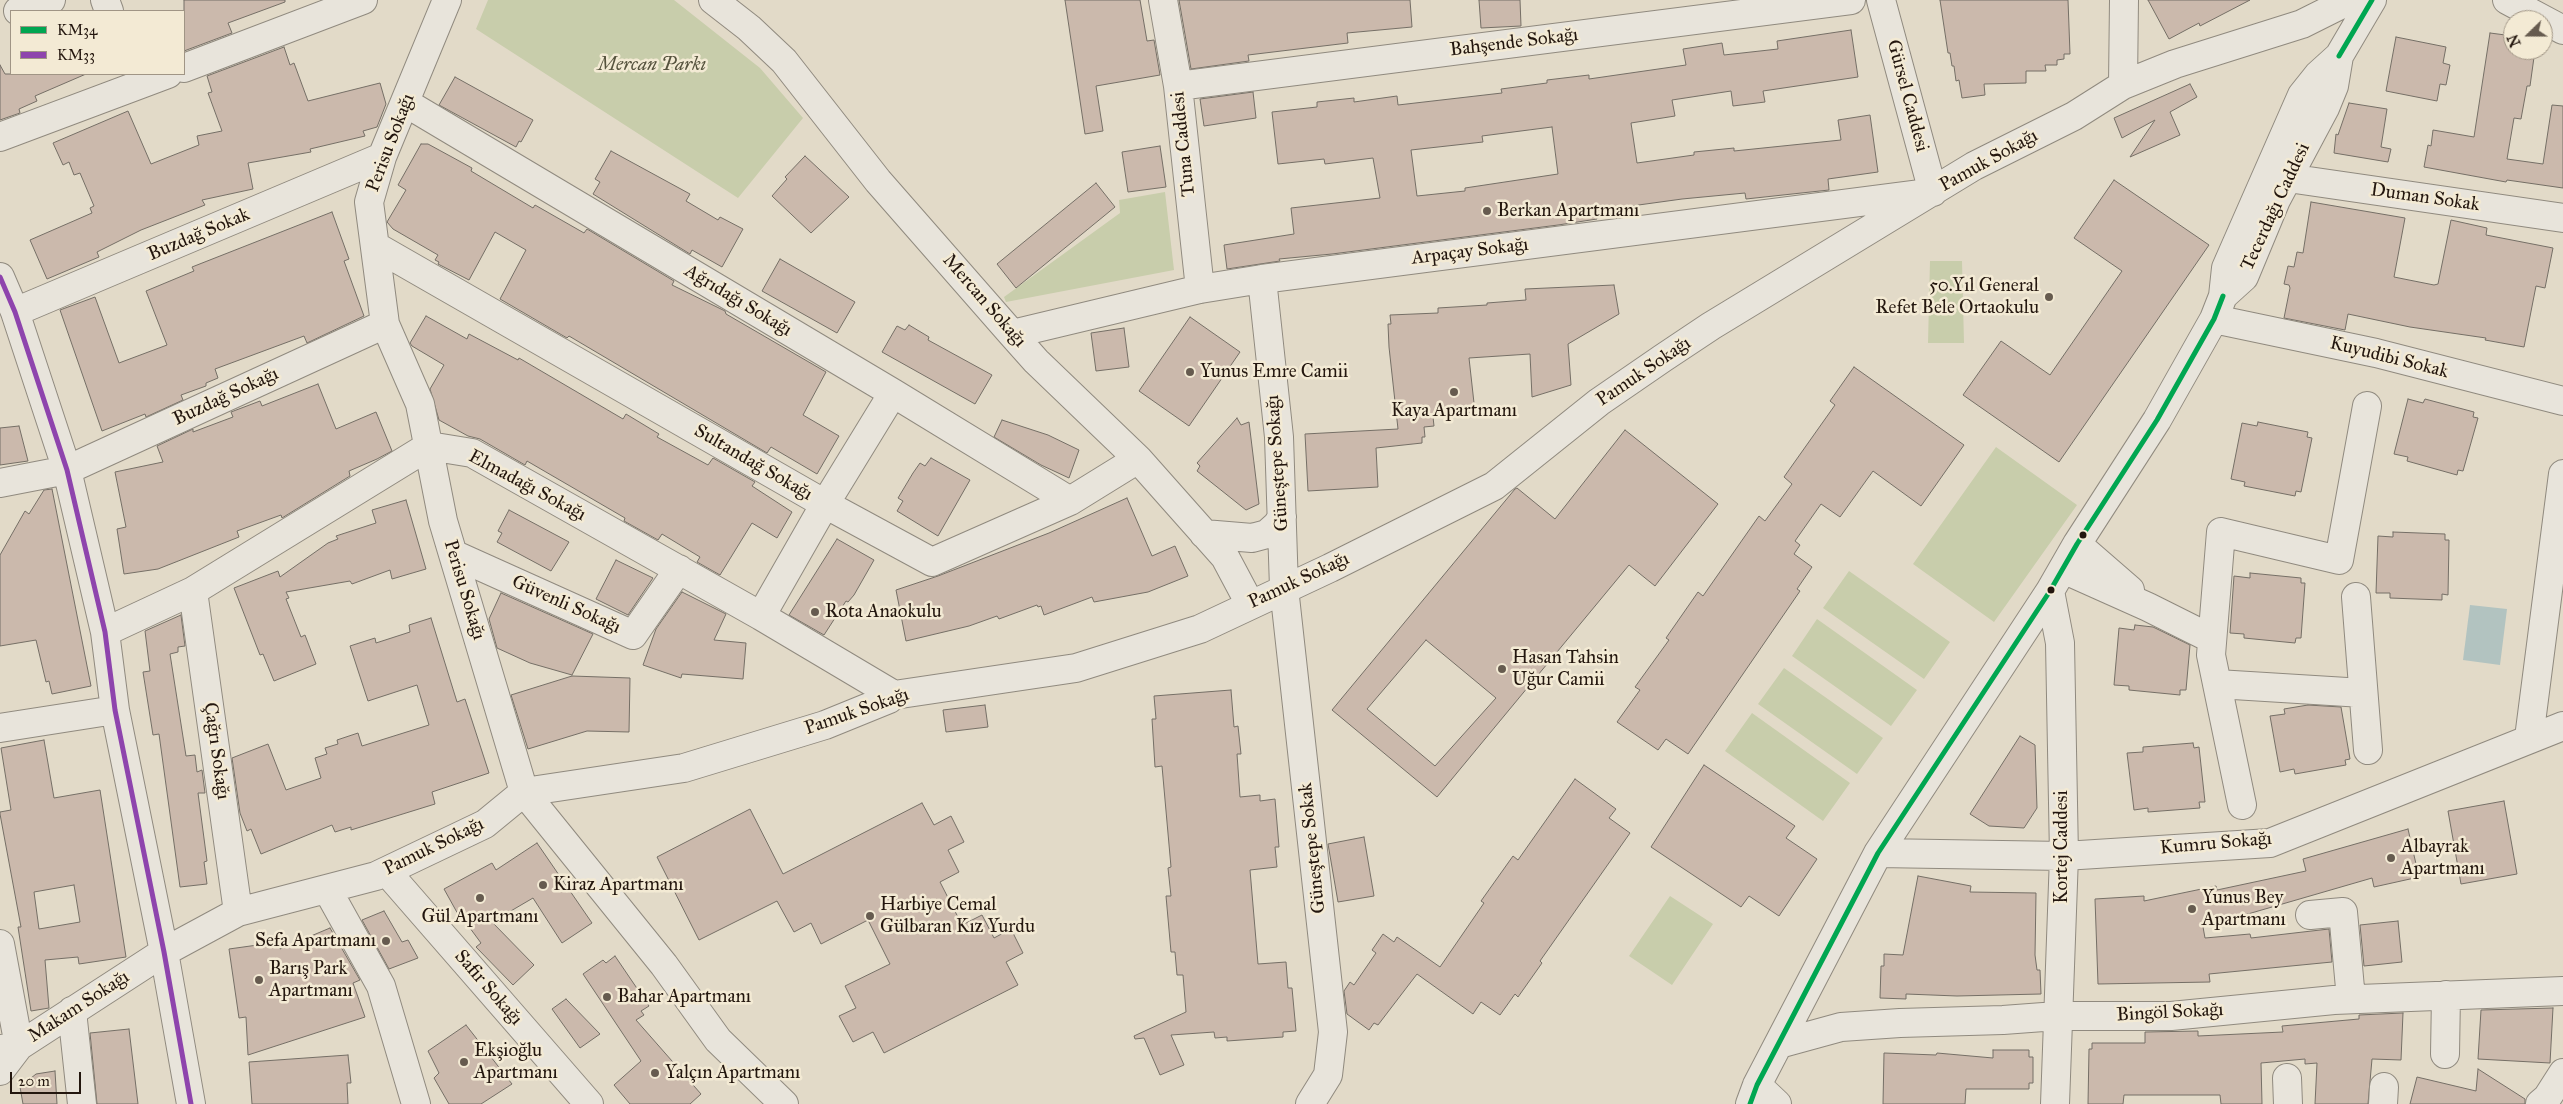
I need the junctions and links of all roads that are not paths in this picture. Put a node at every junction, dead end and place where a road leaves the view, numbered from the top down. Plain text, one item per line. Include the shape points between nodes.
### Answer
1 (51, 0) edge
2 (363, 0) edge
3 (447, 0) edge
4 (713, 0) edge
5 (1163, 0) edge
6 (1851, 0) edge
7 (1881, 0) edge
8 (2124, 0) edge
9 (2350, 0) edge
10 (2372, 0) edge
11 (2506, 0) edge
12 (21, 10) edge
13 (2563, 30) edge
14 (2339, 56) junction
15 (185, 68) edge
16 (162, 75) edge
17 (137, 79) edge
18 (2123, 85) junction
19 (1178, 86) junction
20 (406, 103) junction
21 (0, 137) edge
22 (382, 158) junction
23 (2288, 178) junction
24 (1932, 192) junction
25 (2563, 218) edge
26 (375, 246) junction
27 (0, 277) edge
28 (1262, 279) junction
29 (1200, 290) junction
30 (2219, 307) junction
31 (15, 312) junction
32 (384, 324) junction
33 (1012, 334) junction
34 (893, 393) junction
35 (2563, 402) edge
36 (2367, 406) dead end
37 (429, 446) junction
38 (1138, 459) junction
39 (67, 470) junction
40 (2563, 474) edge
41 (0, 483) edge
42 (1070, 501) junction
43 (825, 504) junction
44 (1282, 517) junction
45 (1204, 534) junction
46 (2077, 544) junction
47 (453, 554) junction
48 (678, 569) junction
49 (2056, 580) junction
50 (1284, 588) junction
51 (193, 591) junction
52 (2356, 597) dead end
53 (1250, 604) junction
54 (2148, 607) junction
55 (761, 616) junction
56 (104, 632) junction
57 (2212, 639) junction
58 (2217, 684) junction
59 (2363, 693) junction
60 (894, 695) junction
61 (115, 710) junction
62 (2563, 726) edge
63 (0, 728) edge
64 (2529, 738) junction
65 (2368, 750) dead end
66 (524, 792) junction
67 (2242, 805) dead end
68 (1878, 853) junction
69 (2064, 856) junction
70 (386, 872) junction
71 (327, 889) junction
72 (238, 912) junction
73 (2310, 915) dead end
74 (0, 944) edge
75 (164, 952) junction
76 (2563, 990) edge
77 (2446, 995) junction
78 (2351, 999) junction
79 (72, 1012) junction
80 (2057, 1016) junction
81 (1779, 1044) junction
82 (9, 1048) edge
83 (2445, 1054) dead end
84 (0, 1070) edge
85 (2563, 1073) edge
86 (1754, 1095) edge
87 (82, 1104) edge
88 (191, 1104) edge
89 (416, 1104) edge
90 (589, 1104) edge
91 (784, 1104) edge
92 (1310, 1104) edge
93 (1777, 1104) edge
94 (2055, 1104) edge
95 (2540, 1104) edge

1 - 12 street
2 - 15 street
3 - 20 street, Perisu Sokağı
4 - 33 street, Mercan Sokağı via 784,61 878,181
5 - 19 street, Tuna Caddesi
6 - 19 street, Bahşende Sokağı
7 - 24 street, Gürsel Caddesi
8 - 18 street
9 - 18 street, Pamuk Sokağı via 2302,24 2175,64
10 - 14 street, Tecerdağı Caddesi
11 - 13 street
14 - 23 street, Tecerdağı Caddesi via 2328,101
14 - 30 street, Tecerdağı Caddesi via 2302,95 2226,268
16 - 17 street
17 - 21 street
18 - 24 street, Pamuk Sokağı via 2074,116 1974,166
19 - 29 street, Tuna Caddesi
20 - 22 street, Perisu Sokağı
20 - 34 street, Ağrıdağı Sokağı
22 - 26 street, Perisu Sokağı via 369,202
22 - 31 street, Buzdağ Sokak
23 - 25 street, Duman Sokak
23 - 30 street, Tecerdağı Caddesi via 2244,277
24 - 28 street, Arpaçay Sokağı
24 - 50 street, Pamuk Sokağı via 1663,358 1599,402 1494,486
26 - 32 street, Perisu Sokağı
26 - 43 street, Sultandağ Sokağı
27 - 31 street
28 - 29 street, Arpaçay Sokağı
28 - 44 street, Güneştepe Sokağı via 1279,437
29 - 33 street, Arpaçay Sokağı
30 - 35 street, Kuyudibi Sokak via 2376,353
30 - 46 street via 2157,420
31 - 39 street
32 - 37 street, Perisu Sokağı via 420,404
32 - 39 street, Buzdağ Sokağı
33 - 38 street, Mercan Sokağı
34 - 42 street, Ağrıdağı Sokağı
34 - 43 street
36 - 57 street via 2339,560 2221,532
37 - 47 street, Perisu Sokağı via 443,521
37 - 48 street, Elmadağı Sokağı via 472,453
37 - 51 street
38 - 42 street, Sultandağ Sokağı
38 - 45 street, Mercan Sokağı
39 - 41 street, Buzdağ Sokağı
39 - 56 street
40 - 64 street
42 - 43 street, Sultandağ Sokağı via 932,562
43 - 55 street
44 - 45 street via 1267,534 1252,538
44 - 50 street, Güneştepe Sokağı
45 - 53 street, Mercan Sokağı via 1224,557
46 - 49 street
46 - 54 street
47 - 48 street, Güvenli Sokağı via 633,635
47 - 66 street, Perisu Sokağı
48 - 55 street, Elmadağı Sokağı
49 - 54 street
49 - 68 street
49 - 69 street, Kortej Caddesi
50 - 53 street, Pamuk Sokağı
50 - 92 street, Güneştepe Sokak via 1333,1032 1328,1075
51 - 56 street
51 - 72 street, Çağrı Sokağı
52 - 59 street
53 - 60 street, Pamuk Sokağı via 1200,629 1076,668
54 - 57 street
55 - 60 street, Elmadağı Sokağı
56 - 61 street
57 - 58 street via 2211,655
58 - 59 street
58 - 67 street
59 - 65 street
60 - 66 street, Pamuk Sokağı via 824,725 684,768
61 - 63 street
61 - 75 street
62 - 64 street, Kumru Sokağı
64 - 69 street, Kumru Sokağı via 2270,843
66 - 70 street, Pamuk Sokağı via 485,824
66 - 91 street, Perisu Sokağı via 664,965 718,1040
68 - 69 street, Kumru Sokağı
68 - 81 street
69 - 80 street, Kortej Caddesi
70 - 71 street, Pamuk Sokağı
70 - 90 street, Safir Sokağı
71 - 72 street, Pamuk Sokağı
71 - 89 street via 381,986
72 - 75 street, Pamuk Sokağı
73 - 78 street via 2343,912
74 - 82 street
75 - 79 street, Makam Sokağı
75 - 88 street
76 - 77 street, Bingöl Sokağı
77 - 78 street, Bingöl Sokağı
77 - 83 street
78 - 80 street, Bingöl Sokağı via 2171,1016
79 - 82 street, Makam Sokağı
79 - 87 street
80 - 81 street, Bingöl Sokağı via 1841,1028
80 - 94 street, Kortej Caddesi
81 - 86 street
82 - 84 street, Makam Sokağı
85 - 95 street via 2548,1098
86 - 93 street

